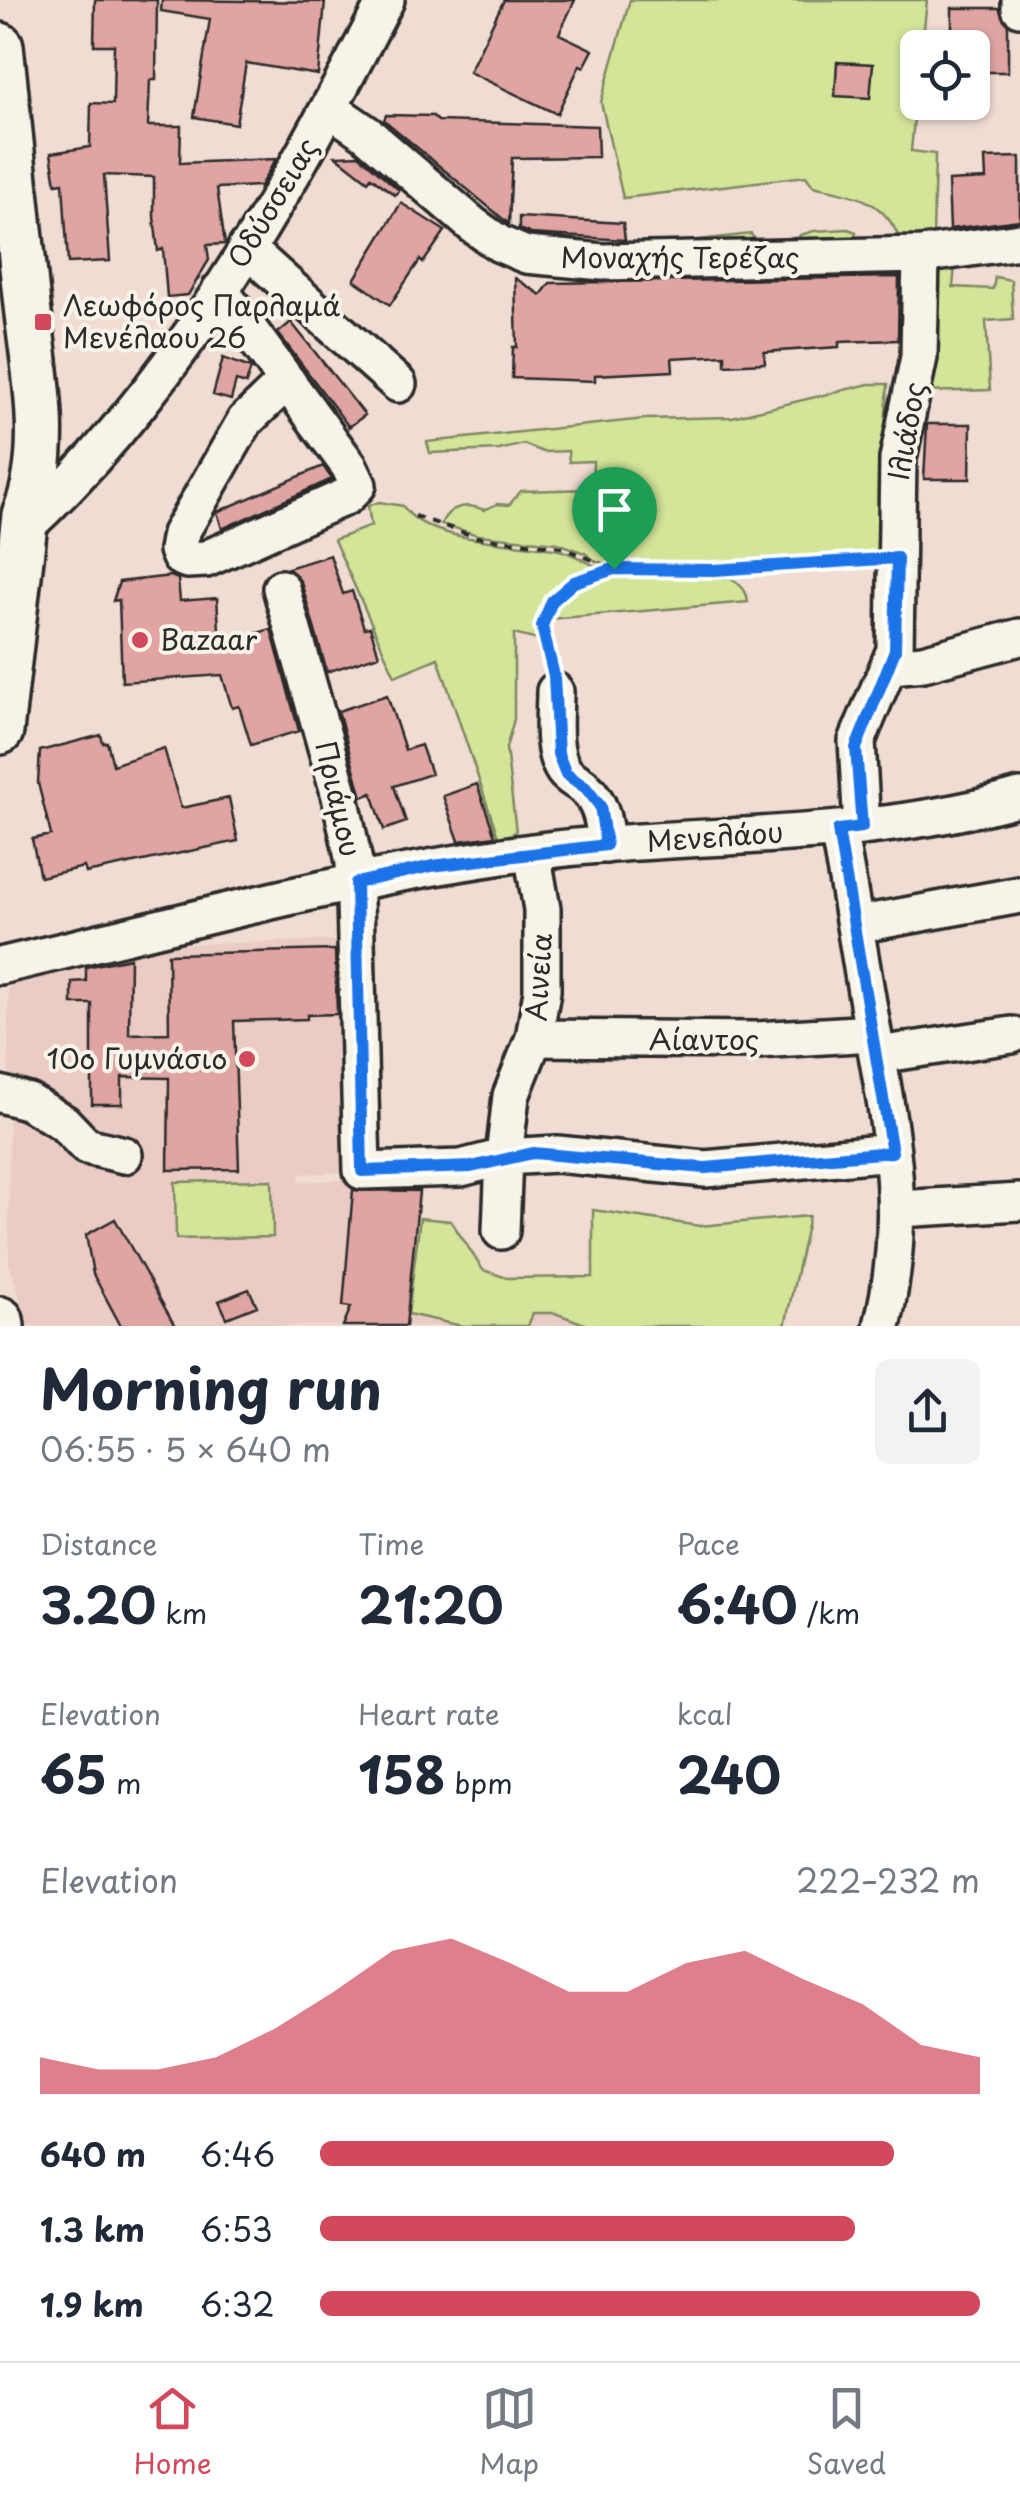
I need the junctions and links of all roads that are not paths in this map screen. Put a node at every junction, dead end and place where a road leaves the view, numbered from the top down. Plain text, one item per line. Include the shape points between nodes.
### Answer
1 (386, 0) edge
2 (1020, 0) edge
3 (1020, 8) edge
4 (0, 46) edge
5 (329, 108) junction
6 (1020, 241) edge
7 (246, 248) junction
8 (921, 256) junction
9 (220, 290) junction
10 (0, 314) edge
11 (287, 381) junction
12 (398, 384) dead end
13 (16, 532) edge
14 (281, 588) dead end
15 (1020, 637) edge
16 (891, 666) junction
17 (555, 690) road end
18 (0, 731) edge
19 (1020, 797) edge
20 (850, 828) junction
21 (606, 845) junction
22 (532, 852) junction
23 (356, 883) junction
24 (1020, 895) edge
25 (856, 925) junction
26 (0, 966) edge
27 (1012, 1034) dead end
28 (534, 1038) junction
29 (876, 1044) junction
30 (0, 1094) edge
31 (892, 1152) junction
32 (124, 1155) dead end
33 (504, 1158) junction
34 (1020, 1202) edge
35 (898, 1210) junction
36 (502, 1230) dead end
37 (882, 1326) edge

1 - 5 street, Οδύσσειας
2 - 3 street
4 - 13 main road via 36,398 36,476
5 - 7 street, Οδύσσειας
5 - 8 street, Μοναχής Τερέζας via 473,226 526,255 603,262
6 - 8 street, Μοναχής Τερέζας
7 - 9 street, Οδύσσειας
7 - 12 street
8 - 16 street, Ιλιάδος via 922,337 898,459
9 - 11 street
9 - 13 street, Οδύσσειας via 137,406 76,478
10 - 13 main road
11 - 11 street via 349,466 356,490 206,559 180,557 180,534 239,431
13 - 18 main road
14 - 23 street, Πριάμου via 343,806
15 - 16 street
16 - 20 street, Ιλιάδος via 856,741
17 - 21 street via 560,764 600,806
19 - 20 street, Μενελάου via 950,815
20 - 21 street, Μενελάου
20 - 25 street, Ιλιάδος
21 - 22 street, Μενελάου
22 - 23 street, Μενελάου
22 - 28 street, Αινεία via 543,944
23 - 26 street, Μενελάου
23 - 33 street, Πριάμου via 362,1171 461,1168
24 - 25 street
25 - 29 street, Ιλιάδος
27 - 29 street, Αίαντος
28 - 29 street, Αίαντος
28 - 33 street, Αινεία via 513,1088
29 - 31 street, Ιλιάδος
30 - 32 street via 64,1123 86,1146
31 - 33 street via 705,1168 556,1154
31 - 35 street, Ιλιάδος
33 - 36 street, Αινεία
34 - 35 street
35 - 37 street, Ιλιάδος

